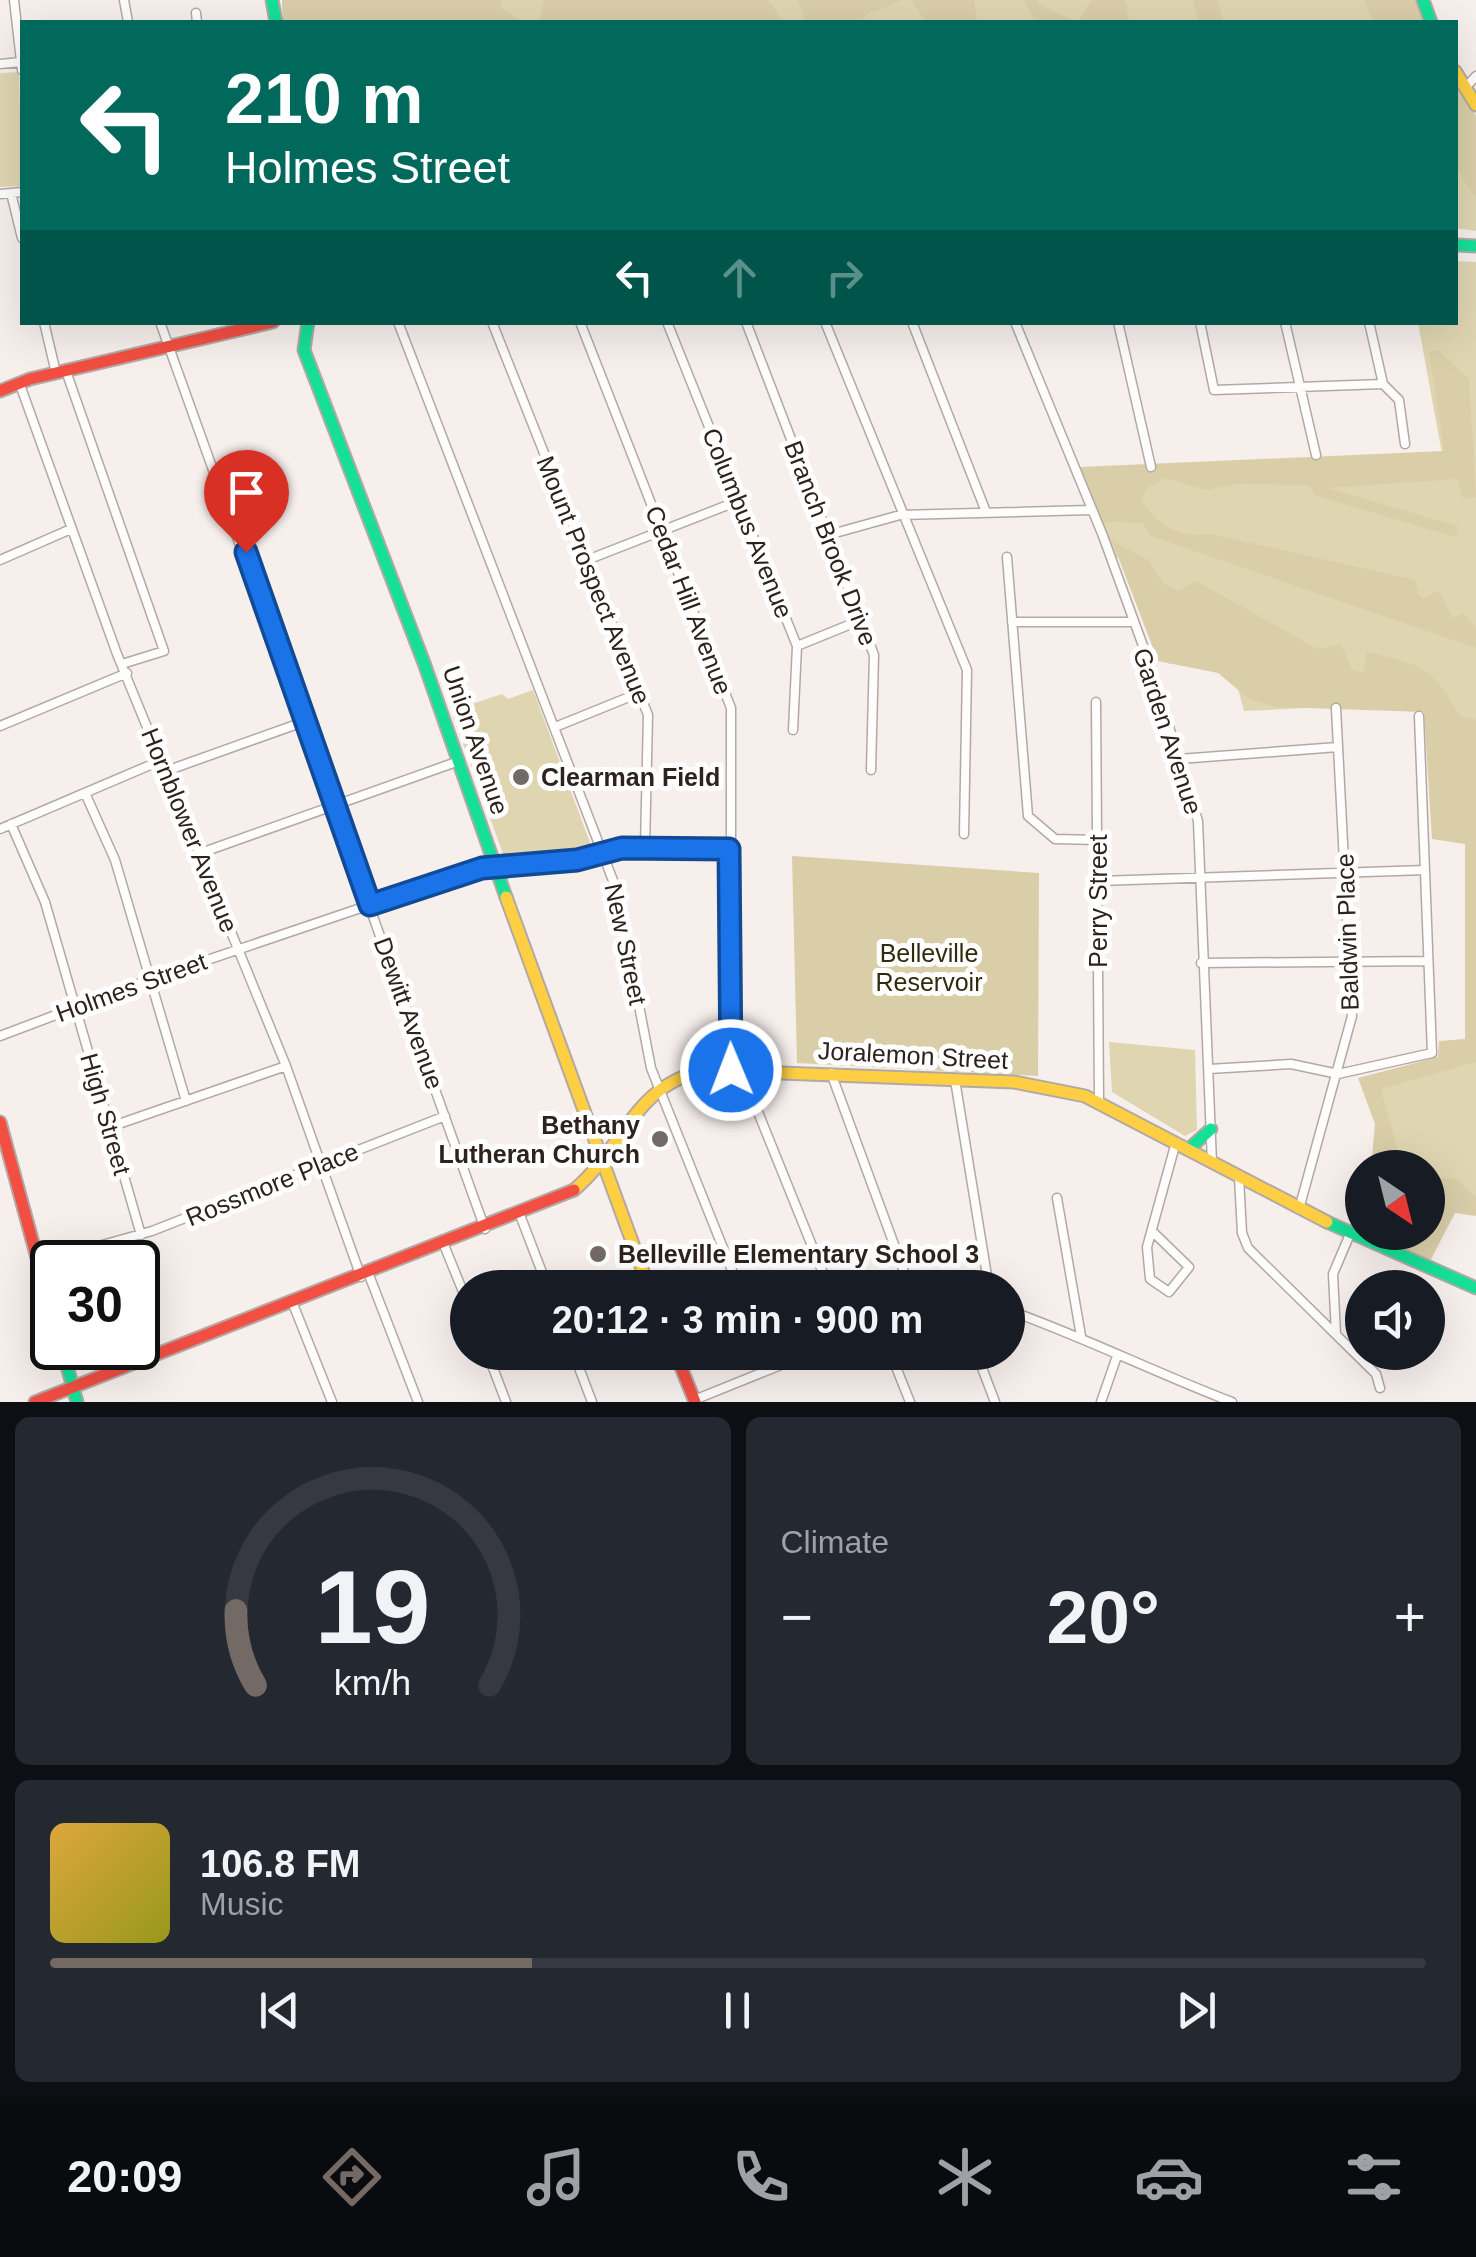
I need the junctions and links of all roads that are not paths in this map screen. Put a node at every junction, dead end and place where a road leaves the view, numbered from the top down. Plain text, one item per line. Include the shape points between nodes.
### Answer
1 (14, 0) edge
2 (20, 53) edge
3 (1458, 76) edge
4 (1476, 76) edge
5 (1465, 88) junction
6 (1476, 105) edge
7 (20, 192) edge
8 (10, 193) junction
9 (0, 194) edge
10 (20, 230) edge
11 (45, 325) edge
12 (161, 325) edge
13 (250, 325) edge
14 (308, 325) edge
15 (399, 325) edge
16 (493, 325) edge
17 (581, 325) edge
18 (669, 325) edge
19 (747, 325) edge
20 (825, 325) edge
21 (913, 325) edge
22 (1017, 325) edge
23 (1119, 325) edge
24 (1201, 325) edge
25 (1286, 325) edge
26 (1370, 325) edge
27 (166, 347) junction
28 (61, 372) junction
29 (19, 382) junction
30 (1383, 384) junction
31 (1300, 388) junction
32 (0, 391) edge
33 (1404, 444) dead end
34 (1316, 455) dead end
35 (1151, 467) dead end
36 (738, 501) junction
37 (1090, 510) junction
38 (986, 512) junction
39 (900, 515) junction
40 (71, 529) junction
41 (662, 531) junction
42 (828, 535) junction
43 (1007, 558) dead end
44 (0, 560) edge
45 (587, 560) junction
46 (861, 620) junction
47 (1012, 622) junction
48 (1132, 622) junction
49 (797, 646) junction
50 (124, 668) junction
51 (639, 693) junction
52 (1096, 702) dead end
53 (1336, 708) dead end
54 (1420, 716) dead end
55 (306, 721) junction
56 (0, 726) edge
57 (555, 727) junction
58 (793, 730) dead end
59 (1338, 747) junction
60 (1179, 758) junction
61 (162, 760) junction
62 (459, 761) junction
63 (871, 770) dead end
64 (166, 771) junction
65 (85, 793) junction
66 (336, 806) junction
67 (11, 824) junction
68 (0, 829) edge
69 (964, 834) dead end
70 (1098, 840) junction
71 (645, 847) junction
72 (729, 849) junction
73 (603, 852) junction
74 (198, 854) junction
75 (496, 866) junction
76 (1426, 870) junction
77 (1346, 874) junction
78 (1202, 879) junction
79 (1099, 881) junction
80 (370, 905) junction
81 (238, 949) junction
82 (1428, 961) junction
83 (1201, 963) junction
84 (1350, 964) junction
85 (151, 979) junction
86 (75, 1007) junction
87 (0, 1036) edge
88 (286, 1066) junction
89 (1209, 1069) junction
90 (736, 1070) junction
91 (831, 1073) junction
92 (1338, 1074) junction
93 (954, 1080) junction
94 (658, 1086) junction
95 (186, 1100) junction
96 (1099, 1101) junction
97 (445, 1116) junction
98 (0, 1122) edge
99 (110, 1127) junction
100 (1211, 1129) junction
101 (1176, 1142) junction
102 (1189, 1149) junction
103 (1212, 1163) junction
104 (600, 1164) junction
105 (321, 1165) junction
106 (1239, 1177) junction
107 (1058, 1198) dead end
108 (1299, 1209) junction
109 (520, 1215) junction
110 (485, 1229) junction
111 (1345, 1232) edge
112 (1154, 1233) junction
113 (141, 1235) junction
114 (32, 1240) edge
115 (123, 1240) edge
116 (444, 1245) junction
117 (1345, 1246) edge
118 (1387, 1250) edge
119 (454, 1270) edge
120 (541, 1270) edge
121 (642, 1270) edge
122 (732, 1270) edge
123 (822, 1270) edge
124 (903, 1270) edge
125 (986, 1270) edge
126 (365, 1276) junction
127 (1476, 1288) edge
128 (294, 1304) junction
129 (1025, 1316) edge
130 (1336, 1334) junction
131 (1081, 1336) junction
132 (1118, 1356) junction
133 (68, 1370) edge
134 (493, 1370) edge
135 (580, 1370) edge
136 (682, 1370) edge
137 (767, 1370) edge
138 (897, 1370) edge
139 (983, 1370) edge
140 (1380, 1388) dead end
141 (76, 1396) edge
142 (1211, 1398) edge
143 (693, 1401) edge
144 (36, 1402) edge
145 (332, 1402) edge
146 (418, 1402) edge
147 (506, 1402) edge
148 (592, 1402) edge
149 (910, 1402) edge
150 (995, 1402) edge
151 (1101, 1402) edge
152 (1232, 1402) edge

1 - 2 street
3 - 5 street
4 - 5 street
5 - 6 street
7 - 8 street
8 - 9 street
8 - 10 street
11 - 28 street
12 - 27 street, Dewitt Avenue
13 - 27 street
14 - 62 street, Union Avenue via 304,350
15 - 57 street, New Street
16 - 45 street, Mount Prospect Avenue
17 - 41 street, Cedar Hill Avenue
18 - 36 street, Columbus Avenue
19 - 42 street, Branch Brook Drive
20 - 39 street
21 - 38 street
22 - 37 street, Garden Avenue
23 - 35 street
24 - 31 street via 1214,390
25 - 31 street
26 - 30 street
27 - 28 street
27 - 55 street, Dewitt Avenue
28 - 29 street
28 - 50 street via 164,651
29 - 32 street
29 - 40 street, Hornblower Avenue
30 - 31 street
30 - 33 street via 1399,400
31 - 34 street
36 - 41 street
36 - 49 street, Columbus Avenue
37 - 38 street
37 - 48 street, Garden Avenue
38 - 39 street
39 - 42 street
39 - 69 street via 967,670
40 - 44 street
40 - 50 street, Hornblower Avenue
41 - 45 street
41 - 72 street, Cedar Hill Avenue via 731,708
42 - 46 street, Branch Brook Drive
43 - 47 street
45 - 51 street, Mount Prospect Avenue
46 - 49 street
46 - 63 street, Branch Brook Drive via 874,655
47 - 48 street
47 - 70 street via 1028,816 1055,839
48 - 60 street, Garden Avenue
49 - 58 street, Columbus Avenue
50 - 56 street
50 - 61 street, Hornblower Avenue
51 - 57 street
51 - 71 street, Mount Prospect Avenue via 649,725
52 - 70 street, Perry Street
53 - 59 street, Baldwin Place
54 - 76 street
55 - 64 street
55 - 66 street, Dewitt Avenue
57 - 73 street, New Street
59 - 60 street
59 - 77 street, Baldwin Place
60 - 78 street, Garden Avenue via 1198,821
61 - 64 street, Hornblower Avenue
61 - 65 street
62 - 66 street
62 - 75 street, Union Avenue
64 - 74 street, Hornblower Avenue
65 - 67 street
65 - 85 street via 115,860
66 - 74 street
66 - 80 street, Dewitt Avenue
67 - 68 street
67 - 86 street, High Street via 45,902
70 - 79 street, Perry Street
71 - 72 street, Holmes Street
71 - 73 street, Holmes Street
72 - 90 street, Cedar Hill Avenue
73 - 75 street, Holmes Street
73 - 94 street, New Street
74 - 81 street, Hornblower Avenue
75 - 80 street, Holmes Street
75 - 104 street, Union Avenue
76 - 77 street
76 - 82 street
77 - 78 street
77 - 84 street, Baldwin Place
78 - 79 street
78 - 83 street, Garden Avenue
79 - 96 street, Perry Street
80 - 81 street, Holmes Street
80 - 97 street, Dewitt Avenue
81 - 85 street, Holmes Street
81 - 88 street, Hornblower Avenue
82 - 84 street
82 - 92 street via 1432,1053
83 - 84 street
83 - 89 street, Garden Avenue
84 - 92 street, Baldwin Place via 1351,1025
85 - 86 street, Holmes Street
85 - 95 street
86 - 87 street, Holmes Street
86 - 99 street, High Street
88 - 95 street
88 - 105 street, Hornblower Avenue
89 - 92 street via 1292,1064
89 - 100 street, Garden Avenue
90 - 91 street, Joralemon Street
90 - 94 street, Joralemon Street via 687,1072
90 - 123 street
91 - 93 street, Joralemon Street
91 - 124 street
92 - 108 street, Baldwin Place
93 - 96 street, Joralemon Street via 1039,1086
93 - 125 street
94 - 104 street
94 - 122 street, New Street
95 - 99 street
96 - 101 street, Joralemon Street
97 - 105 street, Rossmore Place
97 - 110 street, Dewitt Avenue
98 - 114 street
99 - 113 street, High Street
100 - 102 street
100 - 103 street, Garden Avenue
101 - 102 street, Joralemon Street
101 - 112 street
102 - 103 street, Joralemon Street
103 - 106 street, Joralemon Street
104 - 109 street via 576,1189
104 - 121 street, Union Avenue
105 - 113 street, Rossmore Place
105 - 126 street, Hornblower Avenue
106 - 108 street, Joralemon Street
106 - 130 street via 1248,1248
107 - 131 street
108 - 111 street, Joralemon Street
109 - 110 street
109 - 120 street
110 - 116 street
112 - 112 street via 1188,1267 1175,1288 1164,1292 1150,1278
113 - 115 street, Rossmore Place
116 - 119 street
116 - 126 street
117 - 130 street via 1333,1274
118 - 127 street, Joralemon Street
126 - 128 street
126 - 146 street, Hornblower Avenue
128 - 141 street
128 - 145 street
129 - 131 street
130 - 140 street via 1376,1374
131 - 132 street
132 - 142 street
132 - 151 street
133 - 141 street
134 - 147 street
135 - 148 street
136 - 143 street
137 - 143 street
138 - 149 street
139 - 150 street
141 - 144 street
142 - 152 street

